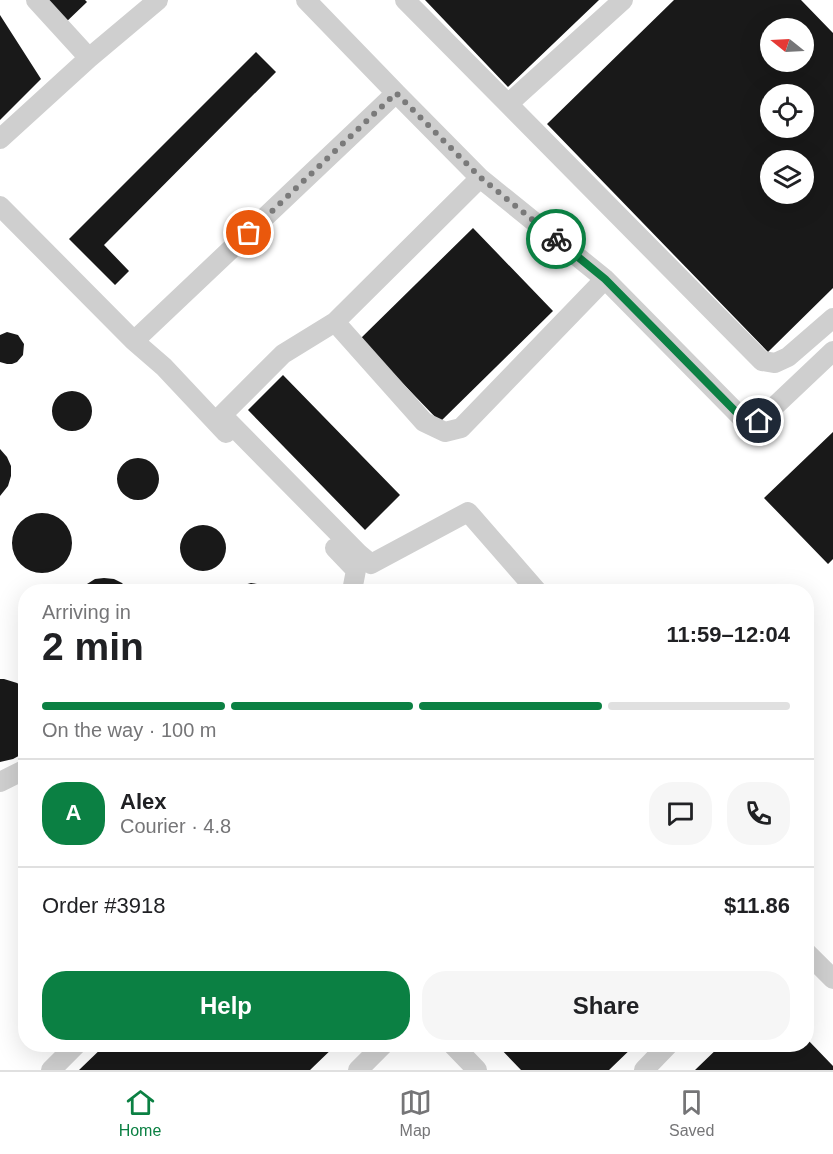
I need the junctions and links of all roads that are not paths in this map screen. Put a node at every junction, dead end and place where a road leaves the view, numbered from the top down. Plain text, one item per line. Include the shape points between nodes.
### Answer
1 (36, 0) edge
2 (306, 0) edge
3 (405, 0) edge
4 (623, 0) edge
5 (149, 3) edge
6 (89, 58) junction
7 (396, 93) junction
8 (508, 104) junction
9 (0, 139) edge
10 (480, 177) junction
11 (0, 206) edge
12 (605, 279) junction
13 (833, 318) edge
14 (335, 322) junction
15 (134, 341) junction
16 (833, 351) edge
17 (353, 584) edge
18 (531, 584) edge
19 (18, 773) edge
20 (0, 782) edge
21 (814, 960) edge
22 (833, 979) edge
23 (69, 1052) edge
24 (376, 1052) edge
25 (460, 1052) edge
26 (661, 1052) edge
27 (51, 1070) edge
28 (358, 1070) edge
29 (477, 1070) edge
30 (644, 1070) edge

1 - 6 lane
2 - 7 lane
3 - 8 lane
4 - 8 lane
5 - 6 lane
6 - 9 lane
7 - 10 lane
7 - 15 lane
8 - 13 lane via 762,361 775,363 788,357
10 - 12 lane
10 - 14 lane
11 - 15 lane
12 - 14 lane via 461,428 445,432 423,422
12 - 16 lane via 749,422 759,421
14 - 18 lane via 283,354 222,415 371,564 468,512
15 - 17 lane via 164,367 356,570
19 - 20 lane
21 - 22 lane
23 - 27 lane
24 - 28 lane
25 - 29 lane
26 - 30 lane

